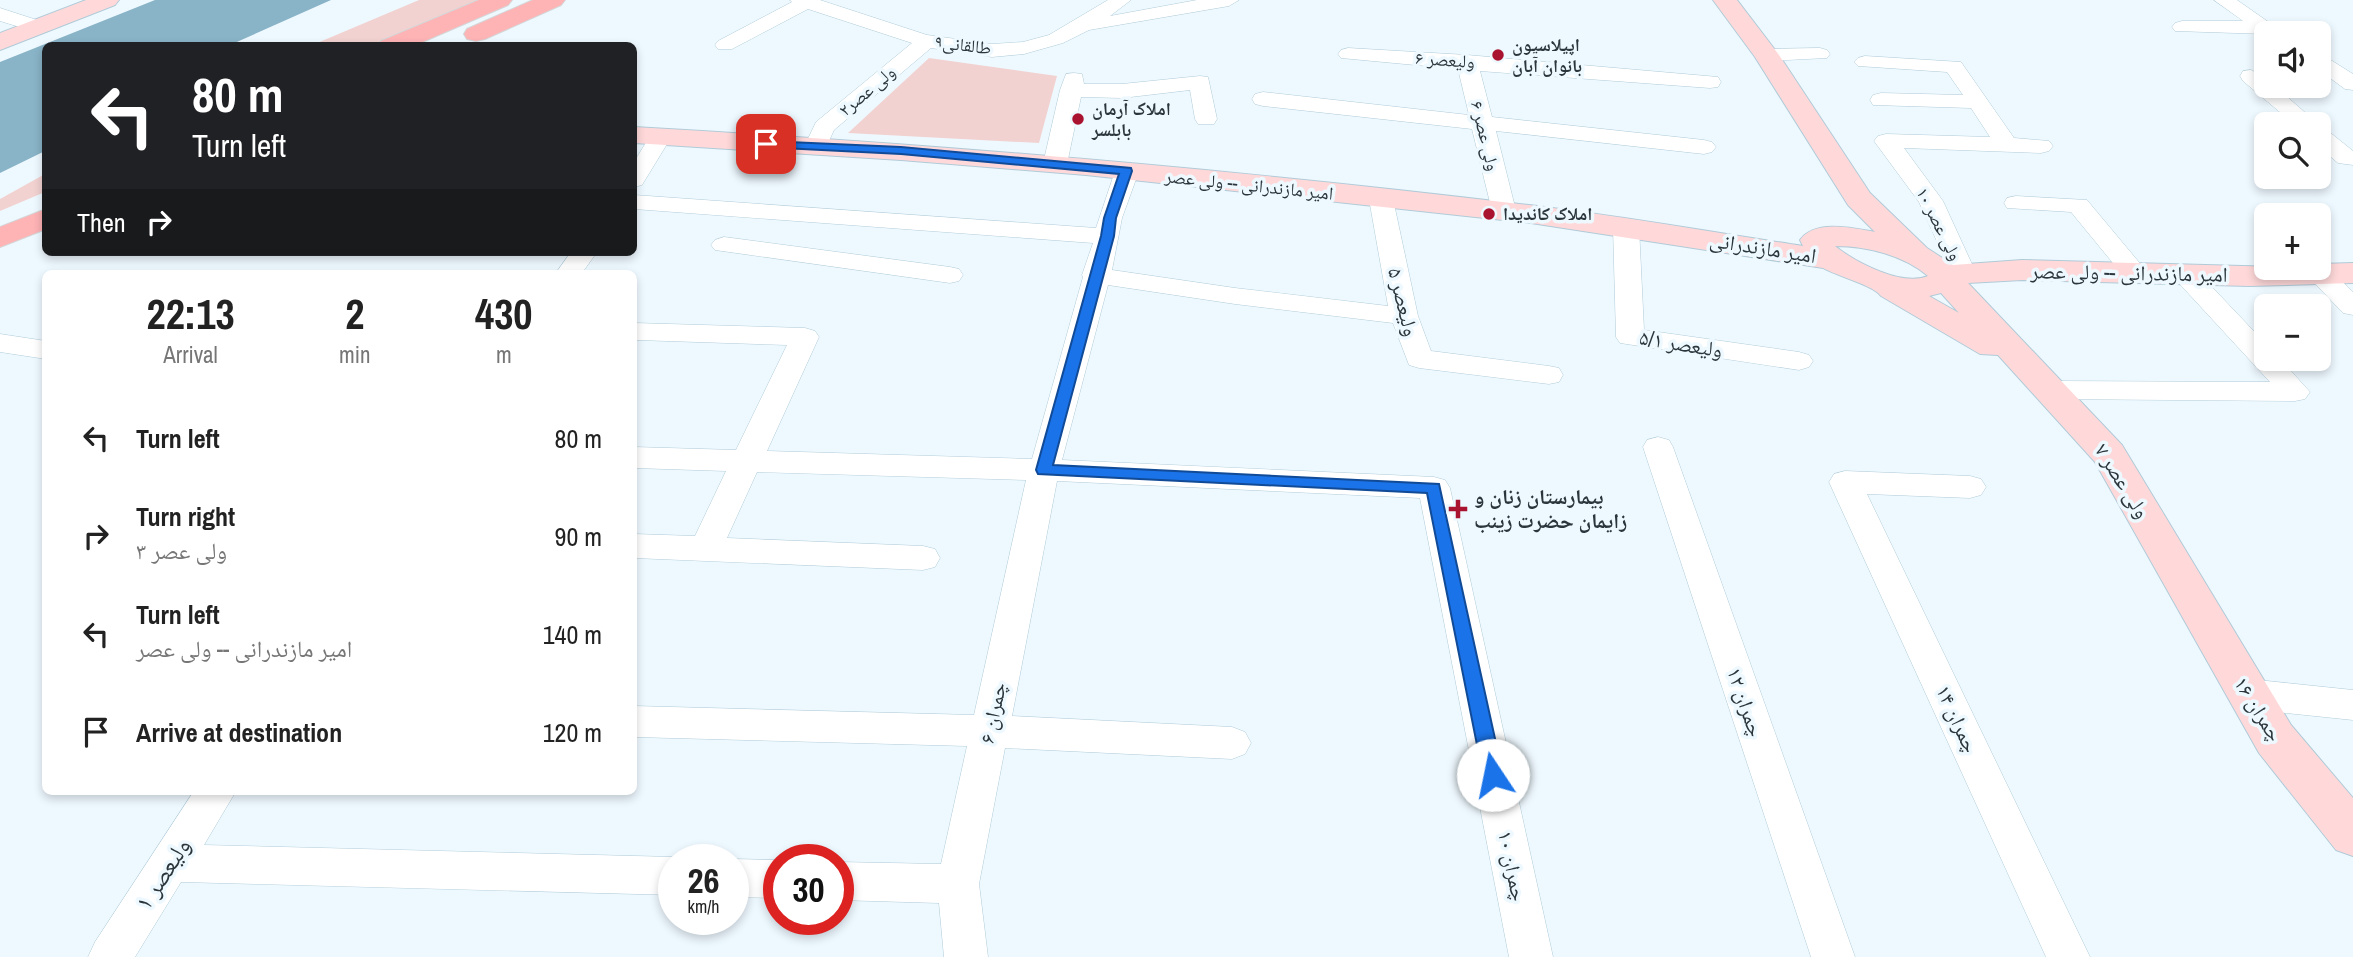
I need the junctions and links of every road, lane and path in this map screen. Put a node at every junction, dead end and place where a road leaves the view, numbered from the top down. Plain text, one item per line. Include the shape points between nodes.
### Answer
1 (107, 0) edge
2 (500, 0) edge
3 (529, 0) edge
4 (554, 0) edge
5 (1121, 0) edge
6 (1229, 0) edge
7 (1701, 0) edge
8 (2224, 0) edge
9 (805, 1) edge
10 (0, 14) edge
11 (1730, 18) edge
12 (2257, 21) edge
13 (39, 27) junction
14 (2182, 27) dead end
15 (1074, 28) junction
16 (2254, 29) edge
17 (927, 41) junction
18 (0, 42) edge
19 (400, 42) edge
20 (433, 42) edge
21 (457, 42) edge
22 (725, 45) dead end
23 (1348, 54) dead end
24 (1820, 54) dead end
25 (1766, 55) junction
26 (1467, 61) junction
27 (1866, 62) dead end
28 (1954, 66) junction
29 (1983, 67) dead end
30 (2331, 69) edge
31 (2251, 76) dead end
32 (1710, 82) dead end
33 (2353, 84) edge
34 (1263, 99) dead end
35 (1881, 100) dead end
36 (1979, 102) junction
37 (2292, 112) edge
38 (1206, 119) dead end
39 (1482, 123) junction
40 (647, 136) edge
41 (2331, 144) edge
42 (2007, 145) junction
43 (2041, 146) dead end
44 (816, 147) junction
45 (1704, 147) dead end
46 (2350, 158) edge
47 (1055, 164) junction
48 (637, 170) edge
49 (1126, 171) junction
50 (1381, 199) junction
51 (637, 202) edge
52 (2016, 203) dead end
53 (42, 208) edge
54 (1504, 211) junction
55 (890, 219) junction
56 (42, 220) edge
57 (0, 225) edge
58 (1626, 227) junction
59 (1827, 231) junction
60 (1108, 236) junction
61 (1695, 237) joint
62 (0, 238) edge
63 (724, 245) dead end
64 (1916, 255) junction
65 (855, 262) junction
66 (2135, 273) junction
67 (2353, 273) edge
68 (2185, 274) junction
69 (2254, 274) edge
70 (2331, 274) edge
71 (950, 275) dead end
72 (1095, 275) junction
73 (1952, 276) junction
74 (1875, 279) junction
75 (2325, 280) edge
76 (2353, 307) edge
77 (1404, 316) junction
78 (637, 331) dead end
79 (0, 343) edge
80 (42, 349) edge
81 (1799, 360) dead end
82 (1549, 375) dead end
83 (2039, 378) junction
84 (1658, 447) dead end
85 (637, 457) edge
86 (746, 462) junction
87 (1044, 470) junction
88 (1969, 487) dead end
89 (637, 546) edge
90 (705, 549) junction
91 (923, 558) dead end
92 (2177, 574) joint
93 (2248, 694) junction
94 (2353, 705) edge
95 (637, 722) edge
96 (989, 731) junction
97 (1233, 743) dead end
98 (214, 795) edge
99 (2353, 834) edge
100 (171, 863) junction
101 (658, 876) edge
102 (854, 881) edge
103 (958, 884) junction
104 (110, 957) edge
105 (966, 957) edge
106 (1531, 957) edge
107 (1833, 957) edge
108 (2068, 957) edge

1 - 13 street
2 - 19 main road
3 - 20 main road
4 - 21 main road
5 - 15 street, طالقانی۹
6 - 15 street
7 - 11 street
8 - 12 street
9 - 17 street, طالقانی۹
9 - 22 street
10 - 13 street
11 - 25 street
11 - 59 street via 1829,193
13 - 18 street
14 - 16 street
15 - 17 street, طالقانی۹ via 1056,39 1021,48 980,51
17 - 44 street, ولی عصر۲ via 824,127
23 - 26 street, ولیعصر ۶
24 - 25 street
25 - 64 street via 1859,199
26 - 32 street, ولیعصر ۶
26 - 39 street, ولی عصر ۶
27 - 28 street
28 - 29 street
28 - 36 street
30 - 33 street
31 - 37 street
34 - 39 street
35 - 36 street
36 - 42 street
38 - 47 street via 1200,82 1122,91 1072,85
39 - 45 street
39 - 54 street, ولی عصر ۶
40 - 44 street, امیر مازندرانی -- ولی عصر
40 - 48 street
41 - 46 street
42 - 43 street
42 - 73 street, ولی عصر ۱۰ via 1886,141 1931,201
44 - 47 street, امیر مازندرانی -- ولی عصر
47 - 49 street, امیر مازندرانی -- ولی عصر
49 - 50 street, امیر مازندرانی -- ولی عصر
49 - 60 street, چمران ۶
50 - 54 street, امیر مازندرانی -- ولی عصر
50 - 77 street, ولیعصر ۵
51 - 55 street
52 - 66 street via 2085,206
53 - 57 main road
54 - 58 street, امیر مازندرانی -- ولی عصر
55 - 60 street
55 - 65 street
56 - 62 main road
58 - 61 street, امیر مازندرانی -- ولی عصر
58 - 81 street, ولیعصر ۵/۱ via 1630,337
59 - 61 street, امیر مازندرانی
59 - 64 street
59 - 74 street
60 - 72 street, چمران ۶
63 - 65 street
64 - 73 street, ولی عصر ۷
65 - 71 street
66 - 68 street, امیر مازندرانی -- ولی عصر
66 - 73 street, امیر مازندرانی -- ولی عصر via 2022,270
67 - 70 street, امیر مازندرانی -- ولی عصر
68 - 69 street, امیر مازندرانی -- ولی عصر
68 - 83 street via 2295,392
72 - 77 street
72 - 87 street, چمران ۶
73 - 74 street, امیر مازندرانی -- ولی عصر via 1928,289
73 - 83 street, ولی عصر ۷
74 - 83 street, ولی عصر ۷
75 - 76 street
77 - 82 street, ولیعصر ۵ via 1419,359
78 - 86 street via 805,337
79 - 80 street
83 - 92 street, ولی عصر ۷ via 2109,454
84 - 107 street, چمران ۱۲
85 - 86 street
86 - 87 street
86 - 90 street
87 - 96 street, چمران ۶
87 - 106 street, چمران ۱۰ via 1434,488
88 - 108 street, چمران ۱۴ via 1846,482
89 - 90 street
90 - 91 street
92 - 93 street, چمران ۱۶
93 - 94 street
93 - 99 street, چمران ۱۶ via 2275,739
95 - 96 street
96 - 97 street
96 - 103 street, چمران ۶
98 - 100 street, ولیعصر ۱
100 - 101 street
100 - 104 street, ولیعصر ۱
102 - 103 street
103 - 105 street, چمران ۶

